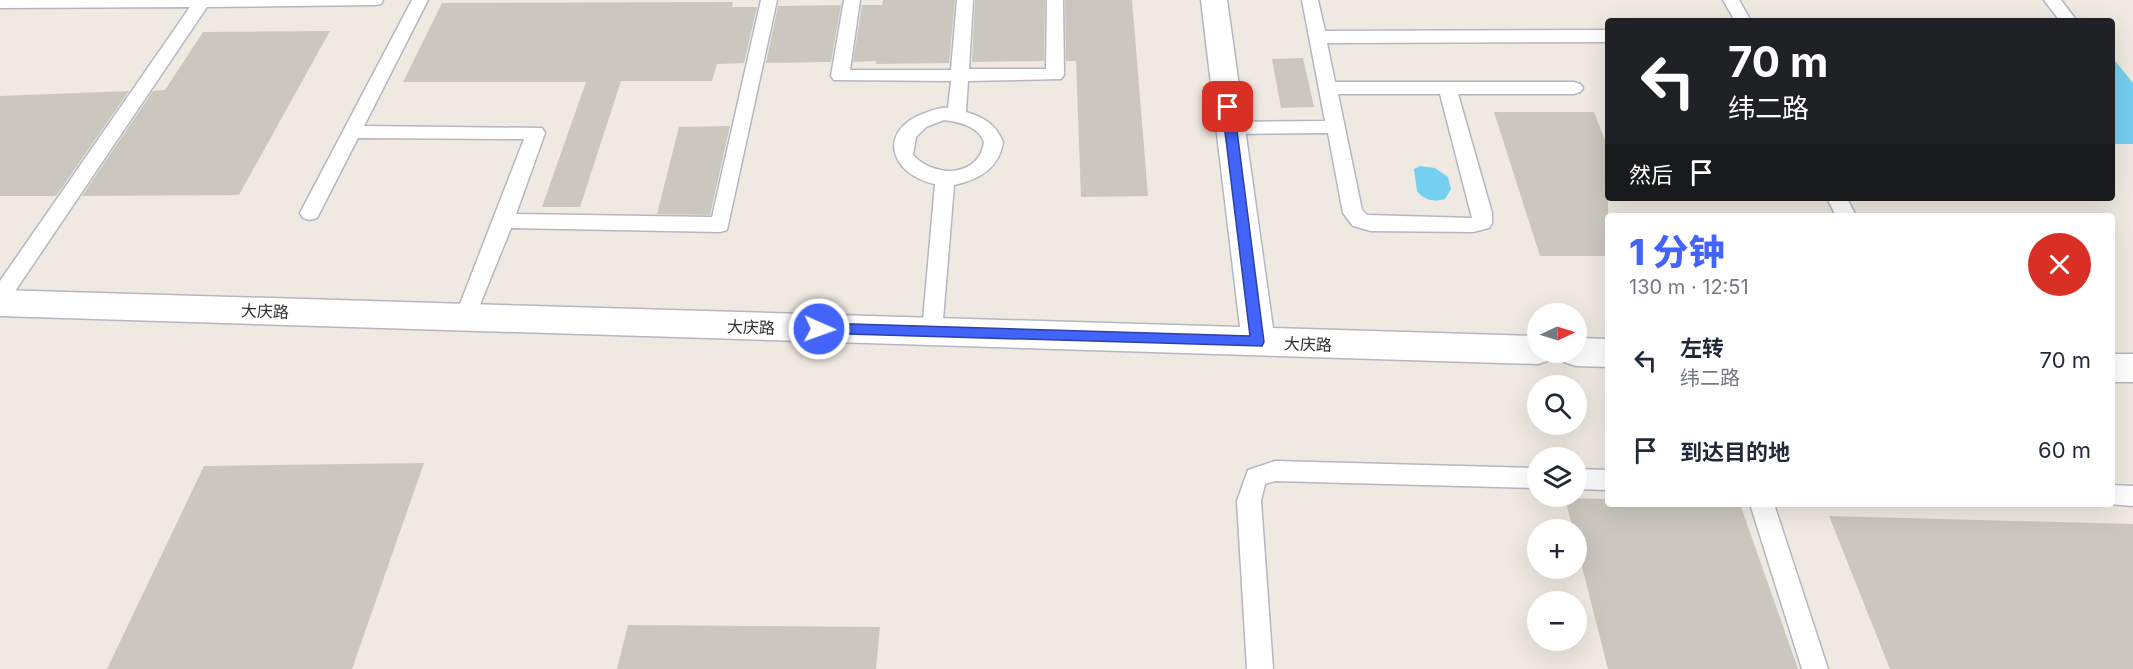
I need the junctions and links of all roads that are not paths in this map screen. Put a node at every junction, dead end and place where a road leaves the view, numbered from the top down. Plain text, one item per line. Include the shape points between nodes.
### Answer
1 (375, 0) edge
2 (420, 0) edge
3 (769, 0) edge
4 (852, 0) edge
5 (965, 0) edge
6 (1055, 0) edge
7 (1215, 0) edge
8 (1310, 0) edge
9 (1731, 0) edge
10 (2052, 0) edge
11 (257, 1) edge
12 (202, 2) junction
13 (0, 3) edge
14 (1741, 18) edge
15 (2067, 18) edge
16 (1605, 36) edge
17 (1318, 37) junction
18 (960, 75) junction
19 (1328, 88) junction
20 (1448, 88) junction
21 (1574, 88) dead end
22 (957, 115) junction
23 (1336, 127) junction
24 (1231, 128) junction
25 (352, 132) junction
26 (945, 178) junction
27 (310, 213) dead end
28 (504, 222) junction
29 (0, 297) edge
30 (0, 303) edge
31 (465, 317) junction
32 (932, 332) junction
33 (1258, 342) junction
34 (1527, 350) edge
35 (1587, 352) edge
36 (1605, 352) edge
37 (2115, 368) edge
38 (2133, 368) edge
39 (1527, 478) edge
40 (1587, 479) edge
41 (1605, 480) edge
42 (2115, 495) edge
43 (2133, 496) edge
44 (1762, 507) edge
45 (1260, 669) edge
46 (1815, 669) edge

1 - 11 lane
2 - 25 lane
3 - 28 lane via 720,225
4 - 18 lane via 840,76
5 - 18 lane
6 - 18 lane via 1055,75
7 - 24 street
8 - 17 lane
9 - 14 lane
10 - 15 lane
11 - 12 lane
12 - 13 lane
12 - 29 lane
16 - 17 lane
17 - 19 lane
18 - 22 lane
19 - 20 lane
19 - 23 lane
20 - 21 lane
20 - 23 lane via 1482,223 1360,222 1353,213
22 - 26 lane via 970,118 989,132 991,153 974,171
22 - 26 lane via 920,122 904,138 902,148 904,157 919,172
23 - 24 lane
24 - 33 street
25 - 27 lane
25 - 28 lane via 536,133
26 - 32 lane
28 - 31 lane
30 - 31 street, 大庆路
31 - 32 street, 大庆路
32 - 33 street, 大庆路
33 - 34 street, 大庆路
35 - 36 street
37 - 38 street
39 - 45 lane via 1275,471 1256,477 1249,501
40 - 41 lane
42 - 43 lane
44 - 46 lane

